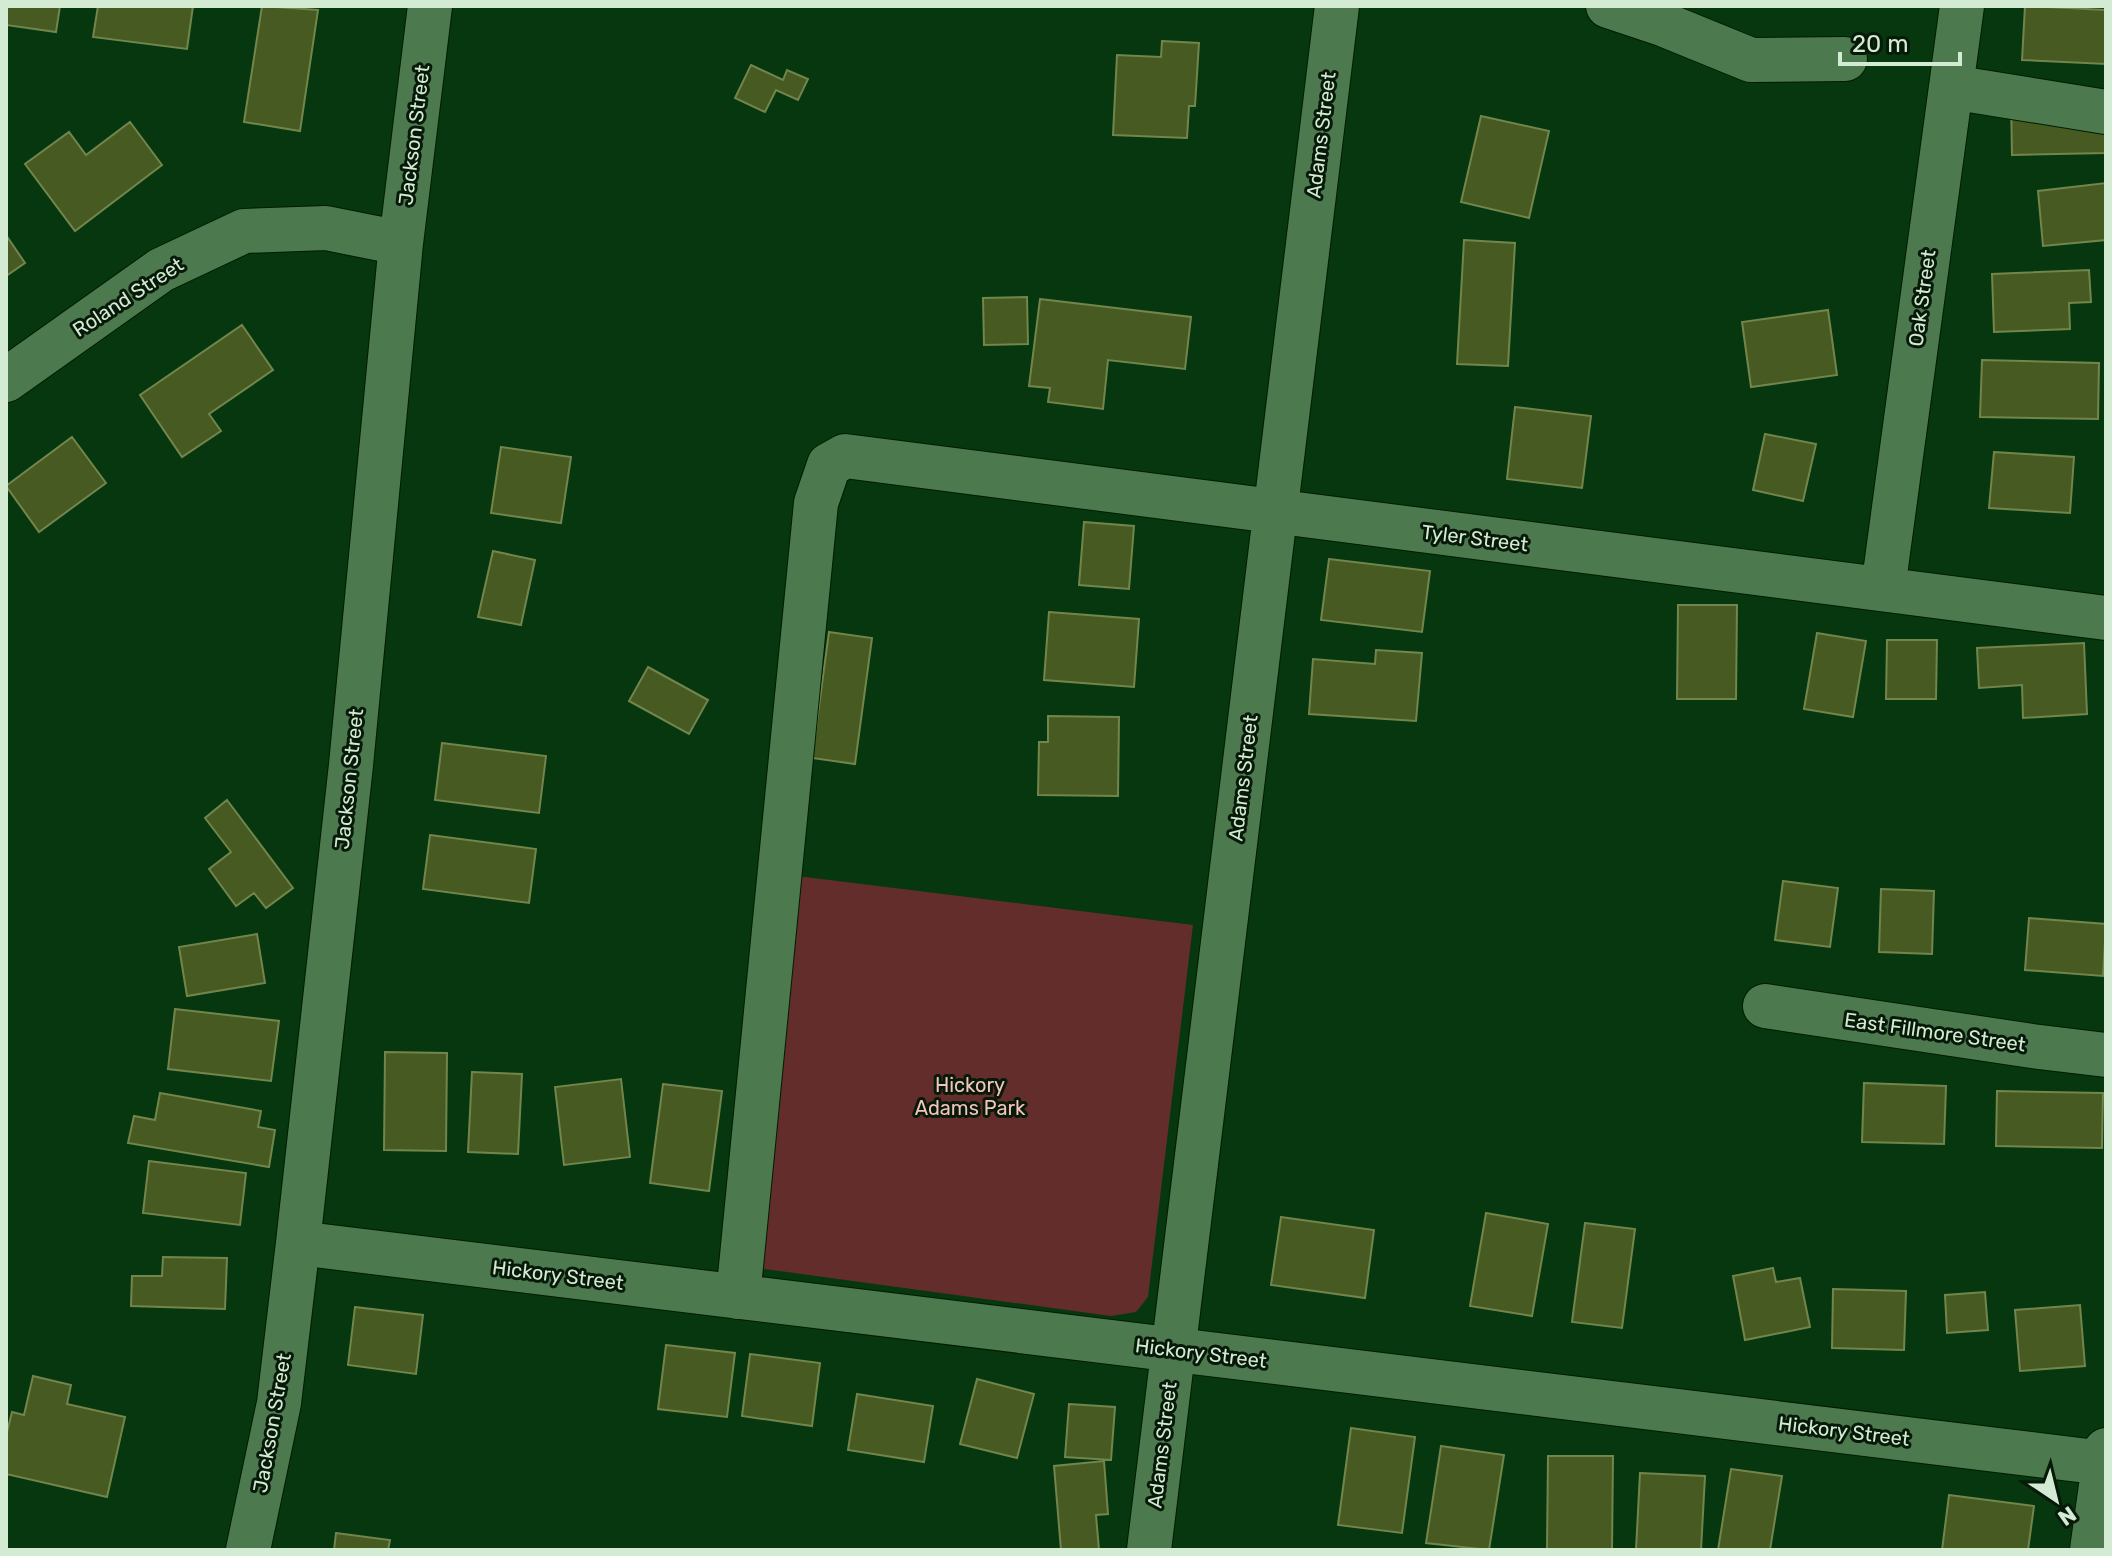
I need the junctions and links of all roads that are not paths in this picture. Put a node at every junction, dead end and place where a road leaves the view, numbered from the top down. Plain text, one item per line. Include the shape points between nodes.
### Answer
1 (430, 6) edge
2 (1337, 6) edge
3 (1608, 6) edge
4 (1962, 6) edge
5 (1845, 59) dead end
6 (1951, 87) junction
7 (2106, 112) edge
8 (401, 243) junction
9 (6, 380) edge
10 (1275, 513) junction
11 (1883, 589) junction
12 (2106, 618) edge
13 (1765, 1006) dead end
14 (2106, 1055) edge
15 (298, 1243) junction
16 (738, 1297) junction
17 (1173, 1350) junction
18 (2105, 1456) edge
19 (248, 1550) edge
20 (1149, 1550) edge
21 (2092, 1550) edge

1 - 8 street, Jackson Street
2 - 10 street, Adams Street
3 - 5 street via 1751,60
4 - 6 street, Oak Street
6 - 7 street
6 - 11 street, Oak Street
8 - 9 street, Roland Street via 326,228 244,231 161,270
8 - 15 street, Jackson Street
10 - 11 street, Tyler Street
10 - 16 street, Tyler Street via 845,456 829,465 816,503
10 - 17 street, Adams Street
11 - 12 street, Tyler Street
13 - 14 street, East Fillmore Street
15 - 16 street, Hickory Street
15 - 19 street, Jackson Street via 279,1403
16 - 17 street, Hickory Street
17 - 18 street, Hickory Street
17 - 20 street, Adams Street
18 - 21 street

